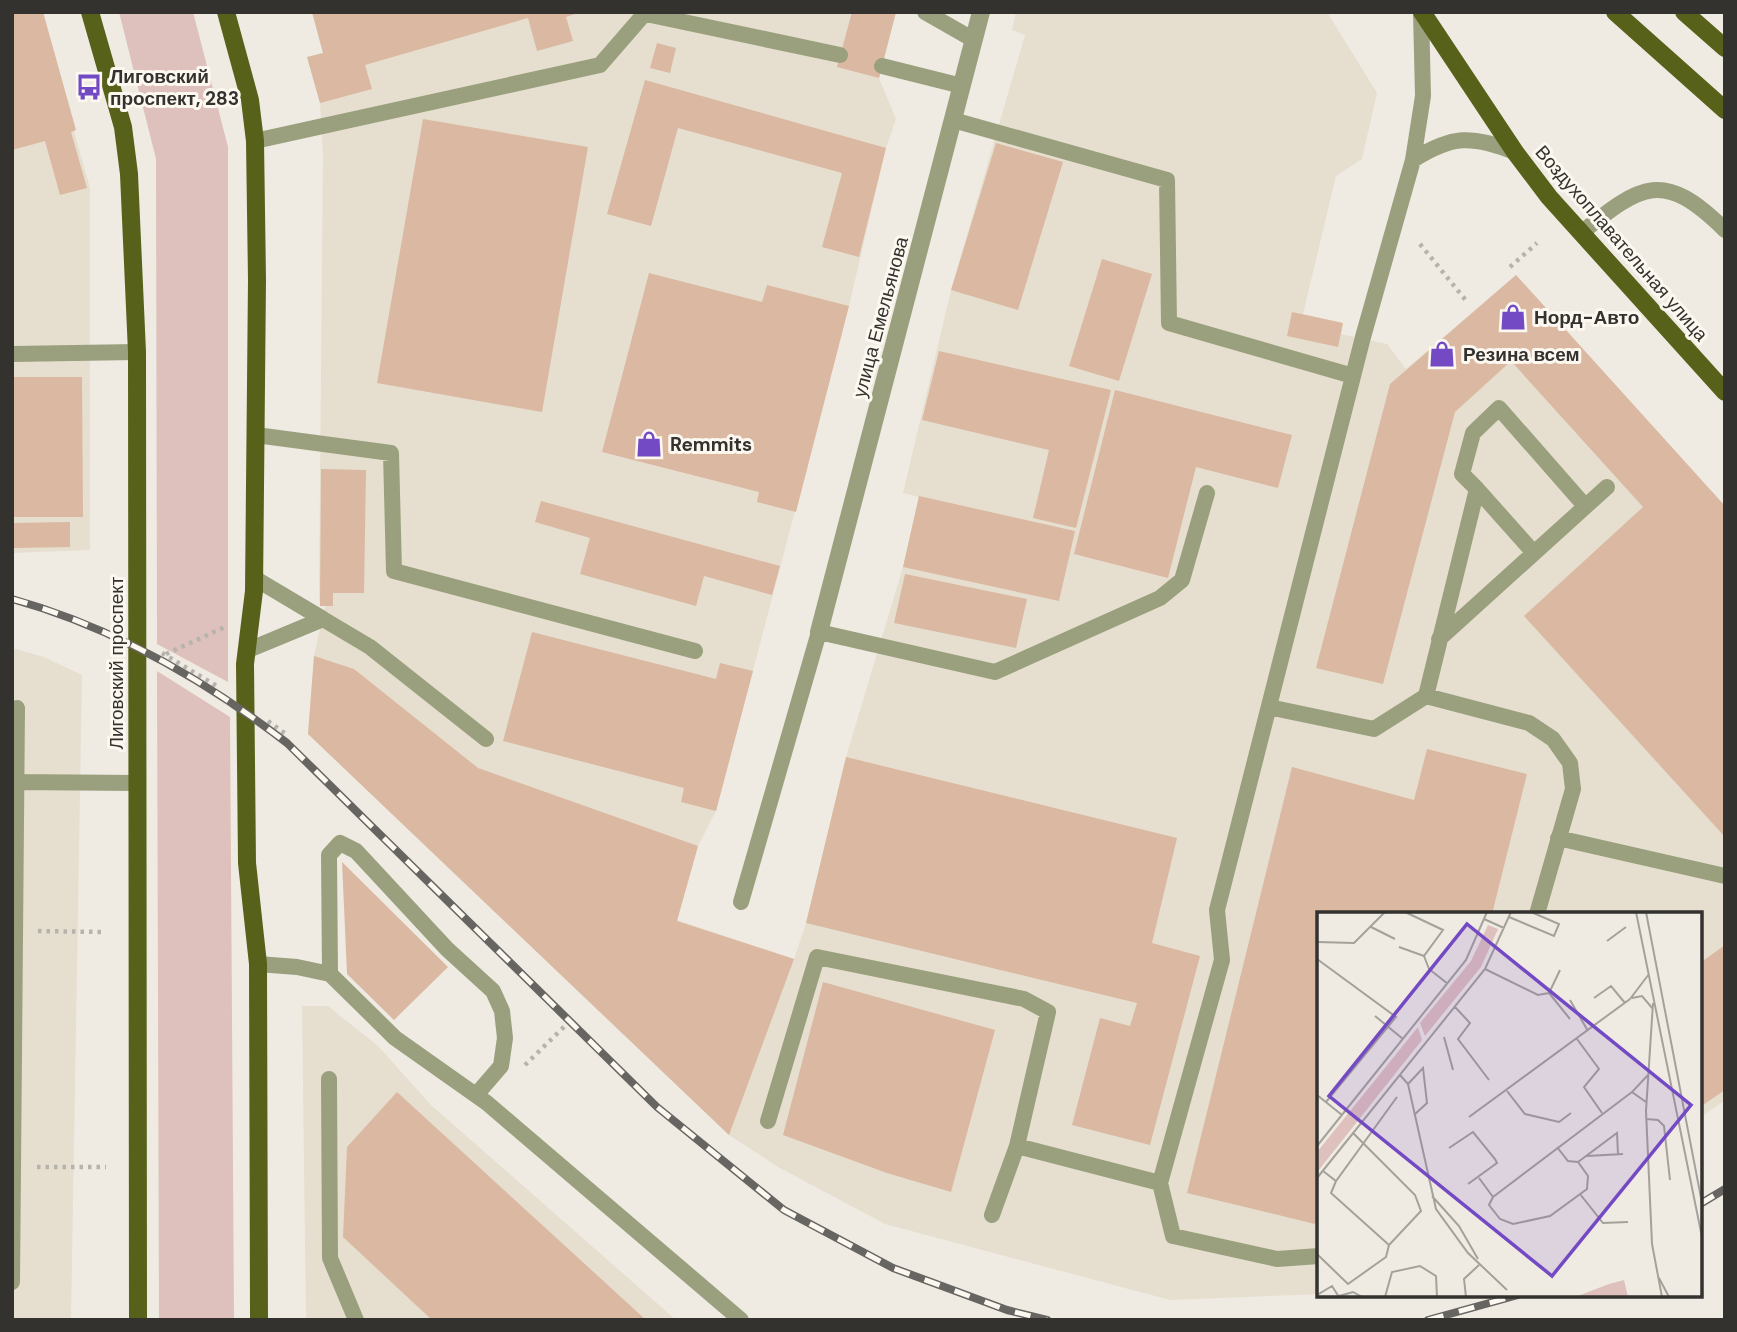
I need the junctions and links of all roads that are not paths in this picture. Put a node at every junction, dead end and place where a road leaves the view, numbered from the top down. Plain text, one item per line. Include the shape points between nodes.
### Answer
1 (90, 12) edge
2 (226, 12) edge
3 (925, 12) edge
4 (981, 12) edge
5 (1422, 12) edge
6 (1615, 12) edge
7 (1684, 12) edge
8 (646, 13) edge
9 (974, 40) junction
10 (1725, 48) edge
11 (841, 55) dead end
12 (882, 66) dead end
13 (962, 86) junction
14 (1725, 110) edge
15 (953, 120) junction
16 (255, 141) junction
17 (1515, 152) junction
18 (1413, 160) junction
19 (1725, 230) edge
20 (1581, 233) junction
21 (137, 352) junction
22 (12, 354) edge
23 (1353, 376) junction
24 (1725, 392) edge
25 (256, 435) junction
26 (1608, 487) dead end
27 (1477, 489) junction
28 (1207, 493) dead end
29 (1585, 506) junction
30 (1534, 553) junction
31 (254, 578) junction
32 (323, 619) junction
33 (819, 632) junction
34 (1439, 639) junction
35 (246, 651) junction
36 (695, 651) dead end
37 (1426, 696) junction
38 (1269, 707) junction
39 (12, 709) edge
40 (486, 739) dead end
41 (15, 782) edge
42 (138, 783) junction
43 (1558, 838) junction
44 (1725, 876) edge
45 (741, 902) dead end
46 (1537, 912) edge
47 (258, 964) junction
48 (330, 974) junction
49 (329, 1079) dead end
50 (476, 1095) junction
51 (768, 1121) dead end
52 (1017, 1146) junction
53 (13, 1166) edge
54 (1160, 1183) junction
55 (992, 1215) dead end
56 (1317, 1256) edge
57 (12, 1282) edge
58 (138, 1320) edge
59 (259, 1320) edge
60 (356, 1320) edge
61 (741, 1320) edge

1 - 21 main road, Лиговский проспект via 123,127
2 - 16 main road via 250,100
3 - 9 lane
4 - 9 street, улица Емельянова
5 - 17 main road, Воздухоплавательная улица
5 - 18 lane via 1423,96
6 - 14 main road
7 - 10 main road
8 - 11 lane
8 - 16 lane via 600,65
9 - 13 street, улица Емельянова
12 - 13 lane
13 - 15 street, улица Емельянова
15 - 23 lane via 1167,180 1169,323
15 - 33 street, улица Емельянова
16 - 25 main road
17 - 18 lane via 1490,142 1457,139
17 - 20 main road, Воздухоплавательная улица
18 - 23 lane
19 - 20 lane via 1688,200 1656,190 1639,191
20 - 24 main road, Воздухоплавательная улица
21 - 22 lane
21 - 42 main road, Лиговский проспект
23 - 38 lane
25 - 31 main road
25 - 36 lane via 391,453 394,571
26 - 29 lane
27 - 29 lane via 1462,474 1473,433 1499,408
27 - 30 lane
27 - 34 lane
28 - 33 lane via 1182,580 1160,598 995,672
29 - 30 lane
30 - 34 lane
31 - 32 lane
31 - 35 main road
32 - 35 lane
32 - 40 lane via 370,647
33 - 45 lane
34 - 37 lane
35 - 47 main road via 247,863
37 - 38 lane via 1374,729
37 - 43 lane via 1529,723 1553,739 1570,763 1573,789
38 - 54 lane via 1217,910 1222,960
39 - 41 lane via 18,708
41 - 42 lane
41 - 53 lane
42 - 58 main road, Лиговский проспект
43 - 44 lane
43 - 46 lane
47 - 48 lane
47 - 59 main road
48 - 50 lane via 395,1038
48 - 50 lane via 329,855 340,843 356,851 447,949 493,991 503,1024 501,1066
49 - 60 lane via 330,1258
50 - 61 lane
51 - 52 lane via 817,957 1024,999 1048,1012
52 - 54 lane
52 - 55 lane
53 - 57 lane
54 - 56 lane via 1172,1236 1277,1259

